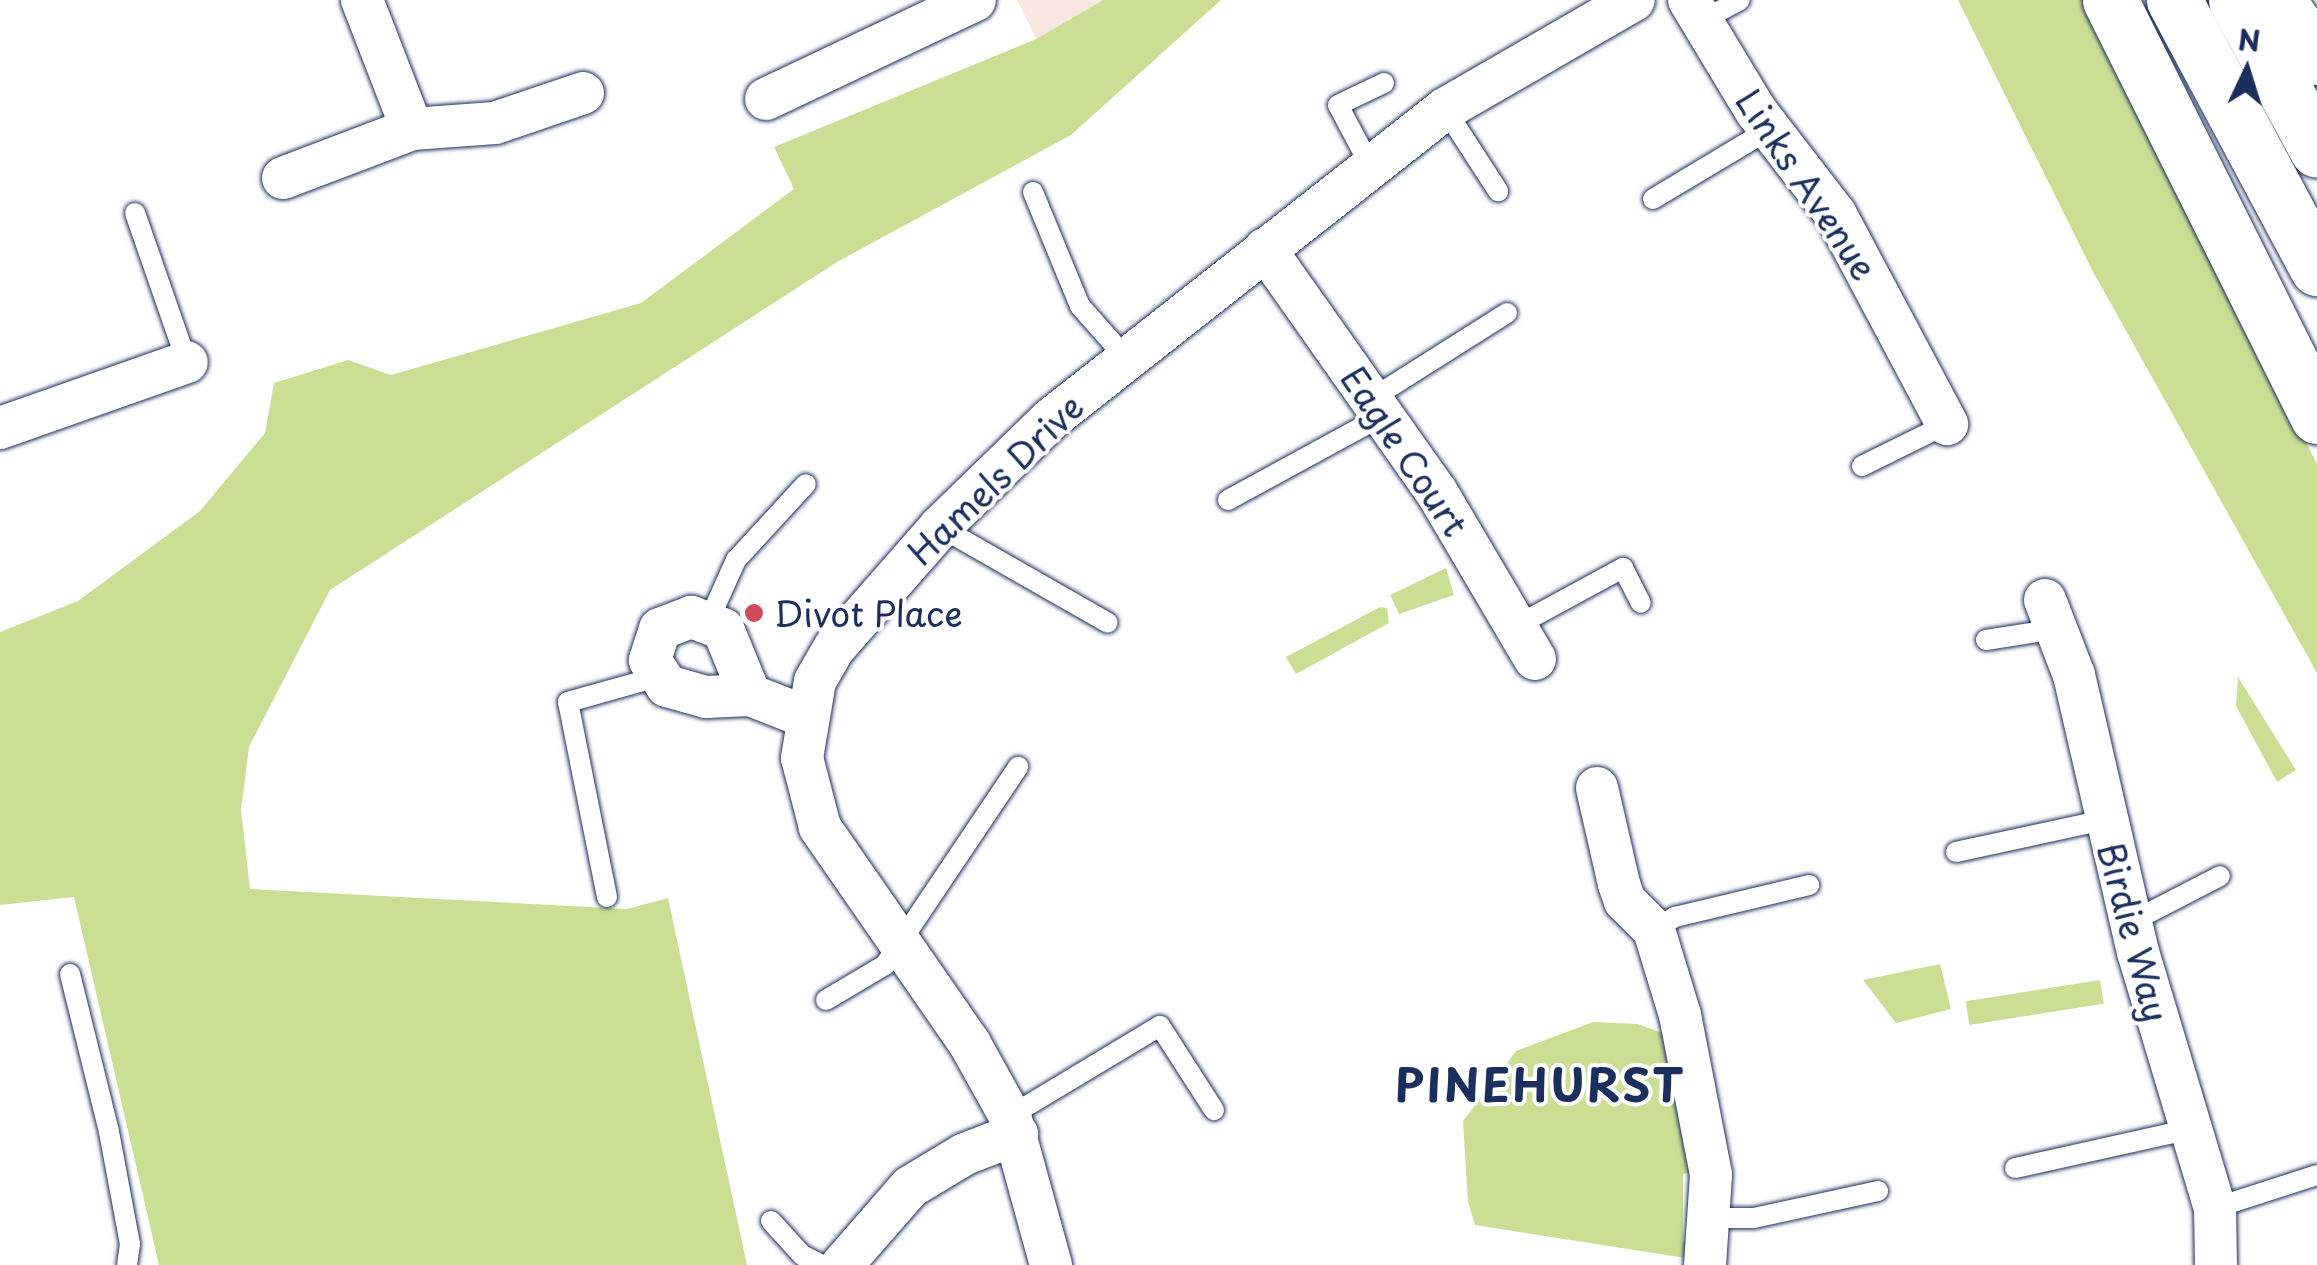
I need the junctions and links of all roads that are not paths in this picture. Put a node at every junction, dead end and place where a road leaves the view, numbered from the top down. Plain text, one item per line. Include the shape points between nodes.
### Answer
1 (362, 0) edge
2 (976, 0) edge
3 (1634, 0) edge
4 (1740, 0) edge
5 (2110, 0) edge
6 (2174, 0) edge
7 (2236, 0) edge
8 (2278, 0) edge
9 (1695, 10) edge
10 (2317, 57) edge
11 (1384, 82) dead end
12 (584, 93) dead end
13 (766, 99) dead end
14 (1444, 109) junction
15 (412, 129) junction
16 (1770, 129) junction
17 (2317, 150) edge
18 (1372, 169) junction
19 (283, 178) dead end
20 (1498, 190) dead end
21 (1034, 192) dead end
22 (1654, 198) dead end
23 (135, 213) dead end
24 (1265, 249) junction
25 (2317, 268) edge
26 (1507, 312) dead end
27 (1126, 358) junction
28 (187, 362) joint
29 (1378, 407) junction
30 (2317, 416) edge
31 (1947, 424) joint
32 (0, 428) edge
33 (1862, 466) dead end
34 (806, 484) dead end
35 (1228, 500) dead end
36 (940, 527) junction
37 (1641, 603) dead end
38 (2051, 615) joint
39 (709, 620) junction
40 (1108, 623) dead end
41 (1986, 640) dead end
42 (1526, 643) joint
43 (656, 677) junction
44 (750, 695) junction
45 (804, 716) junction
46 (1018, 767) dead end
47 (1597, 788) dead end
48 (2104, 820) junction
49 (1956, 852) dead end
50 (2220, 876) dead end
51 (1808, 884) dead end
52 (607, 896) dead end
53 (2131, 922) junction
54 (1654, 930) junction
55 (902, 944) junction
56 (70, 974) dead end
57 (826, 1000) dead end
58 (1214, 1110) dead end
59 (1013, 1125) junction
60 (2191, 1128) junction
61 (2015, 1168) dead end
62 (2317, 1175) edge
63 (1878, 1191) dead end
64 (2215, 1208) junction
65 (1712, 1218) junction
66 (771, 1221) dead end
67 (127, 1265) edge
68 (822, 1265) edge
69 (842, 1265) edge
70 (1051, 1265) edge
71 (1706, 1265) edge
72 (2216, 1265) edge

1 - 15 street
2 - 13 street
3 - 14 street, Hamels Drive
4 - 9 lane
5 - 30 highway
6 - 25 highway
7 - 17 highway
8 - 10 highway
9 - 16 street, Links Avenue
11 - 18 lane via 1338,105
12 - 15 street via 495,124
14 - 18 street, Hamels Drive
14 - 20 lane
15 - 19 street
16 - 22 lane
16 - 31 street, Links Avenue via 1836,215
18 - 24 street, Hamels Drive
21 - 27 lane via 1080,306
23 - 28 lane
24 - 27 street, Hamels Drive
24 - 29 street, Eagle Court
26 - 29 lane
27 - 36 street, Hamels Drive via 1000,465
28 - 32 street
29 - 35 lane
29 - 42 street, Eagle Court
31 - 33 lane
34 - 39 lane via 736,560
36 - 40 lane
36 - 45 street, Hamels Drive via 835,647
37 - 42 lane via 1622,568
38 - 41 lane
38 - 48 street, Birdie Way via 2074,674
39 - 43 street via 679,619 660,629 650,660
39 - 44 street via 733,641
43 - 44 street via 682,693
43 - 52 lane via 568,702
44 - 45 street
45 - 55 street, Hamels Drive via 804,780 820,826
46 - 55 lane
47 - 54 street via 1625,901
48 - 49 lane
48 - 53 street, Birdie Way
50 - 53 lane
51 - 54 lane via 1675,917
53 - 60 street, Birdie Way
54 - 65 street via 1706,1134
55 - 57 lane via 874,975
55 - 59 street, Hamels Drive
56 - 67 lane via 110,1132 130,1244
58 - 59 lane via 1160,1026
59 - 69 street via 910,1187
59 - 70 street, Hamels Drive
60 - 61 lane
60 - 64 street, Birdie Way
62 - 64 lane
63 - 65 lane via 1754,1218
64 - 72 street, Birdie Way
65 - 71 street
66 - 68 lane

